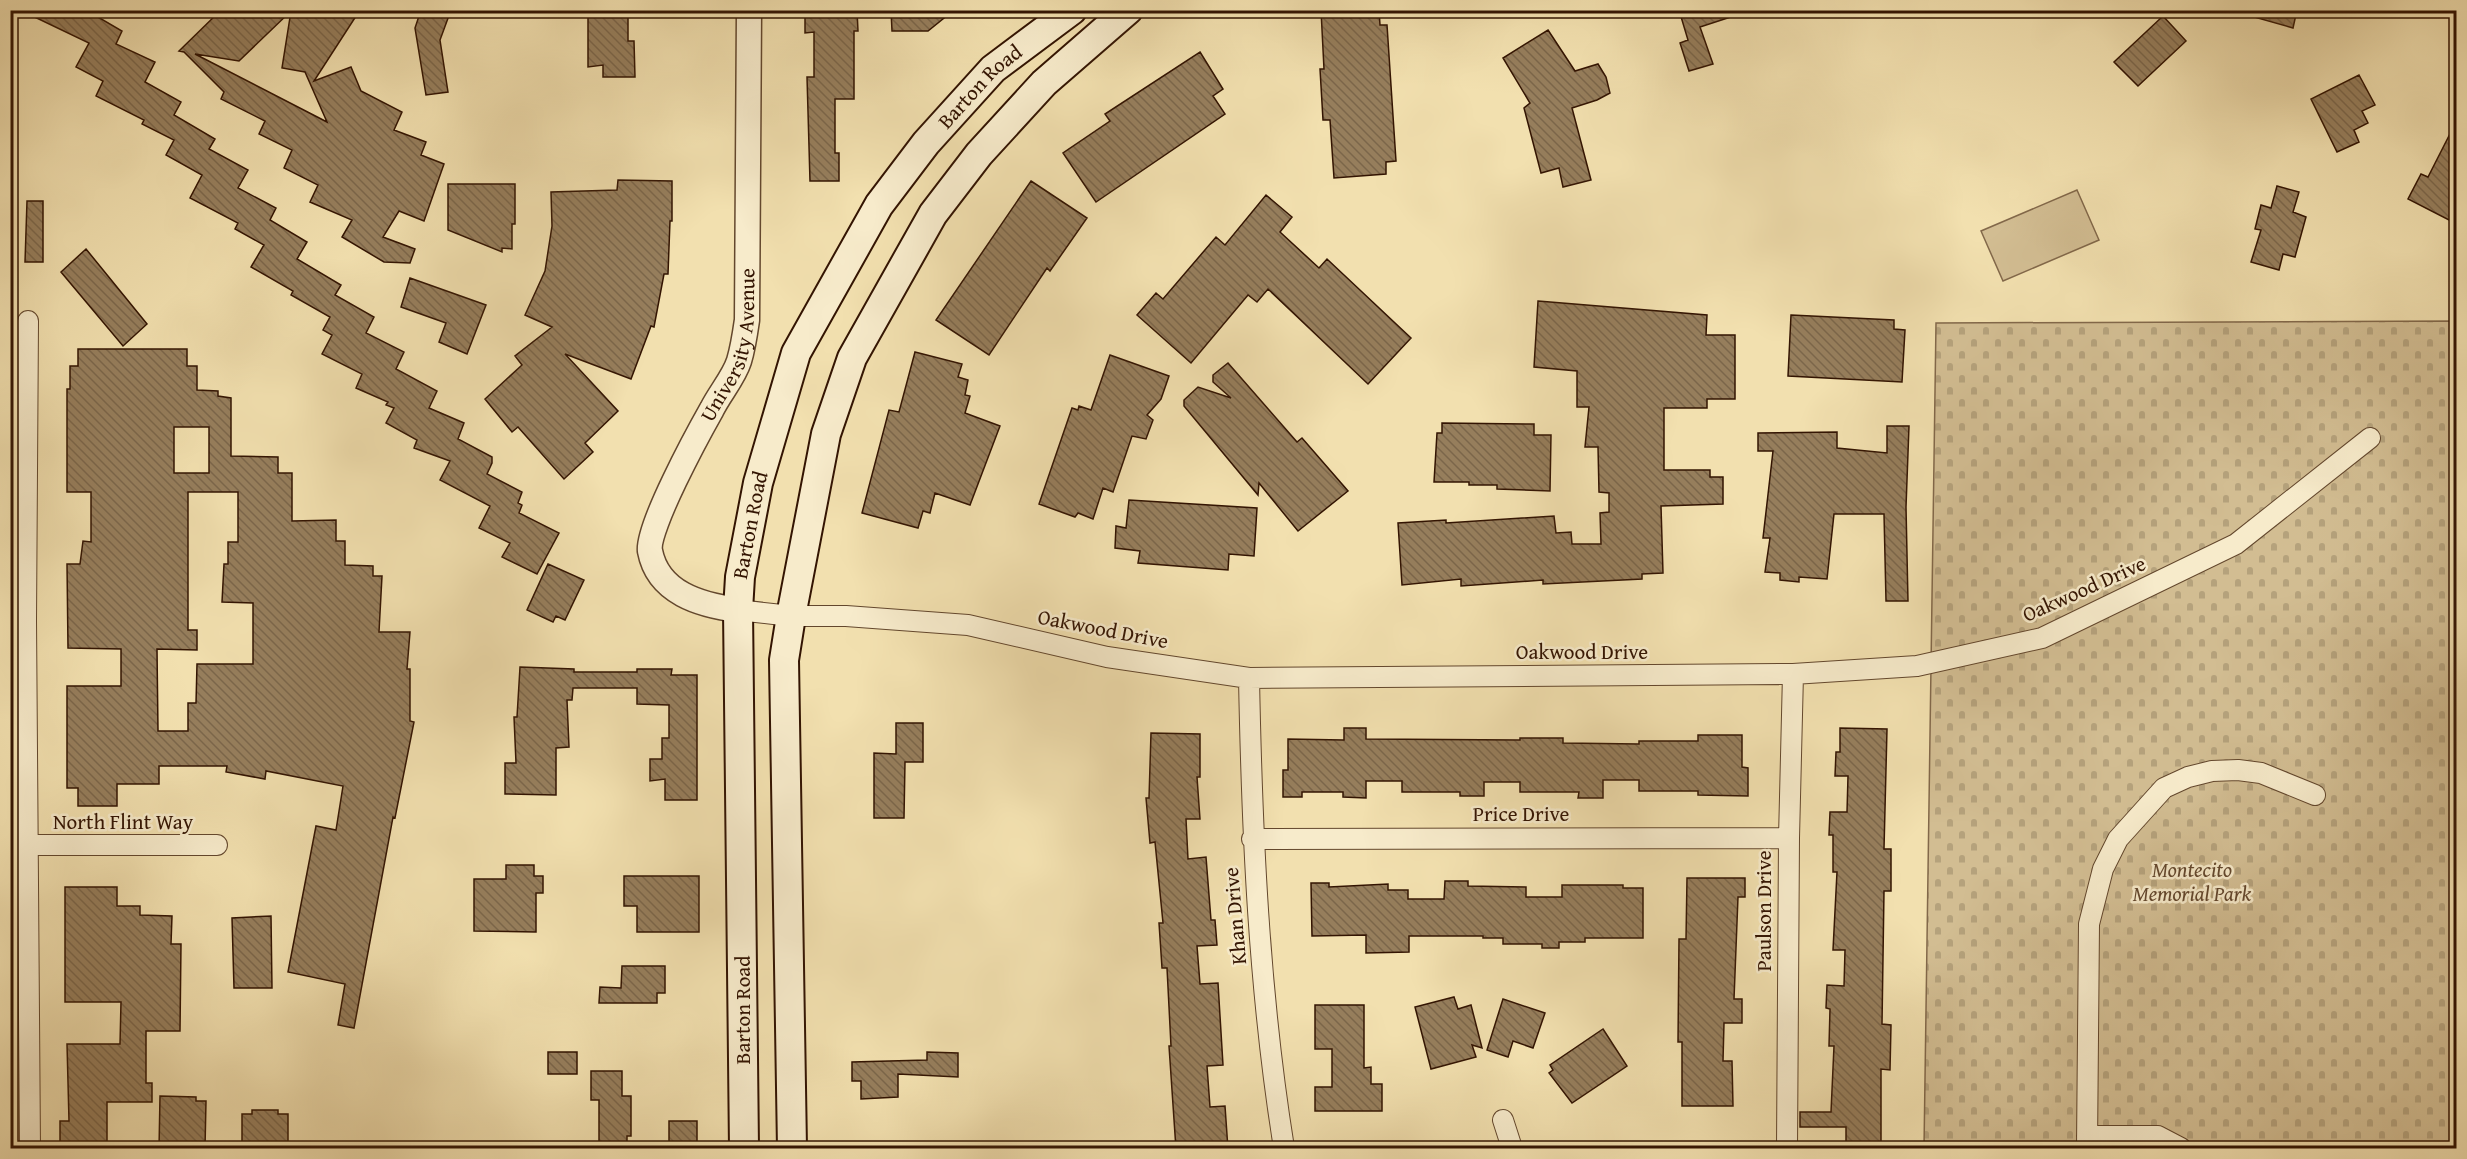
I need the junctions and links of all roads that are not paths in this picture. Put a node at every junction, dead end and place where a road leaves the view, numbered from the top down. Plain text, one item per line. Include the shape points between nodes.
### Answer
1 (749, 10) edge
2 (1072, 10) edge
3 (1128, 10) edge
4 (28, 321) dead end
5 (2370, 438) dead end
6 (738, 610) junction
7 (791, 616) junction
8 (18, 620) edge
9 (1793, 674) junction
10 (1249, 678) junction
11 (2315, 795) dead end
12 (1789, 838) junction
13 (1252, 839) junction
14 (29, 845) junction
15 (217, 845) dead end
16 (1503, 1120) dead end
17 (2087, 1142) edge
18 (30, 1149) edge
19 (744, 1149) edge
20 (792, 1149) edge
21 (1284, 1149) edge
22 (1512, 1149) edge
23 (1786, 1149) edge
24 (2181, 1149) edge

1 - 6 street, University Avenue via 747,320 739,363 712,408 654,526 650,549 659,574 678,594 714,607
2 - 6 main road, Barton Road via 993,69 926,143 879,205 806,334 796,353 758,483
3 - 7 main road, Barton Road via 1044,83 979,154 933,214 852,358 826,434
4 - 8 street
5 - 9 street, Oakwood Drive via 2236,544 2042,638 1917,666
6 - 7 street, Oakwood Drive
6 - 19 main road, Barton Road
7 - 10 street, Oakwood Drive via 968,625 1107,657
7 - 20 main road, Barton Road via 784,660 784,723
8 - 14 street
9 - 10 street, Oakwood Drive
9 - 12 street, Paulson Drive
10 - 13 street, Khan Drive
11 - 17 street via 2261,773 2212,771 2164,788 2118,839 2103,869 2089,924
12 - 13 street, Price Drive
12 - 23 street, Paulson Drive
13 - 21 street, Khan Drive via 1274,1089
14 - 15 street, North Flint Way
14 - 18 street
16 - 22 street
17 - 24 street via 2158,1136

